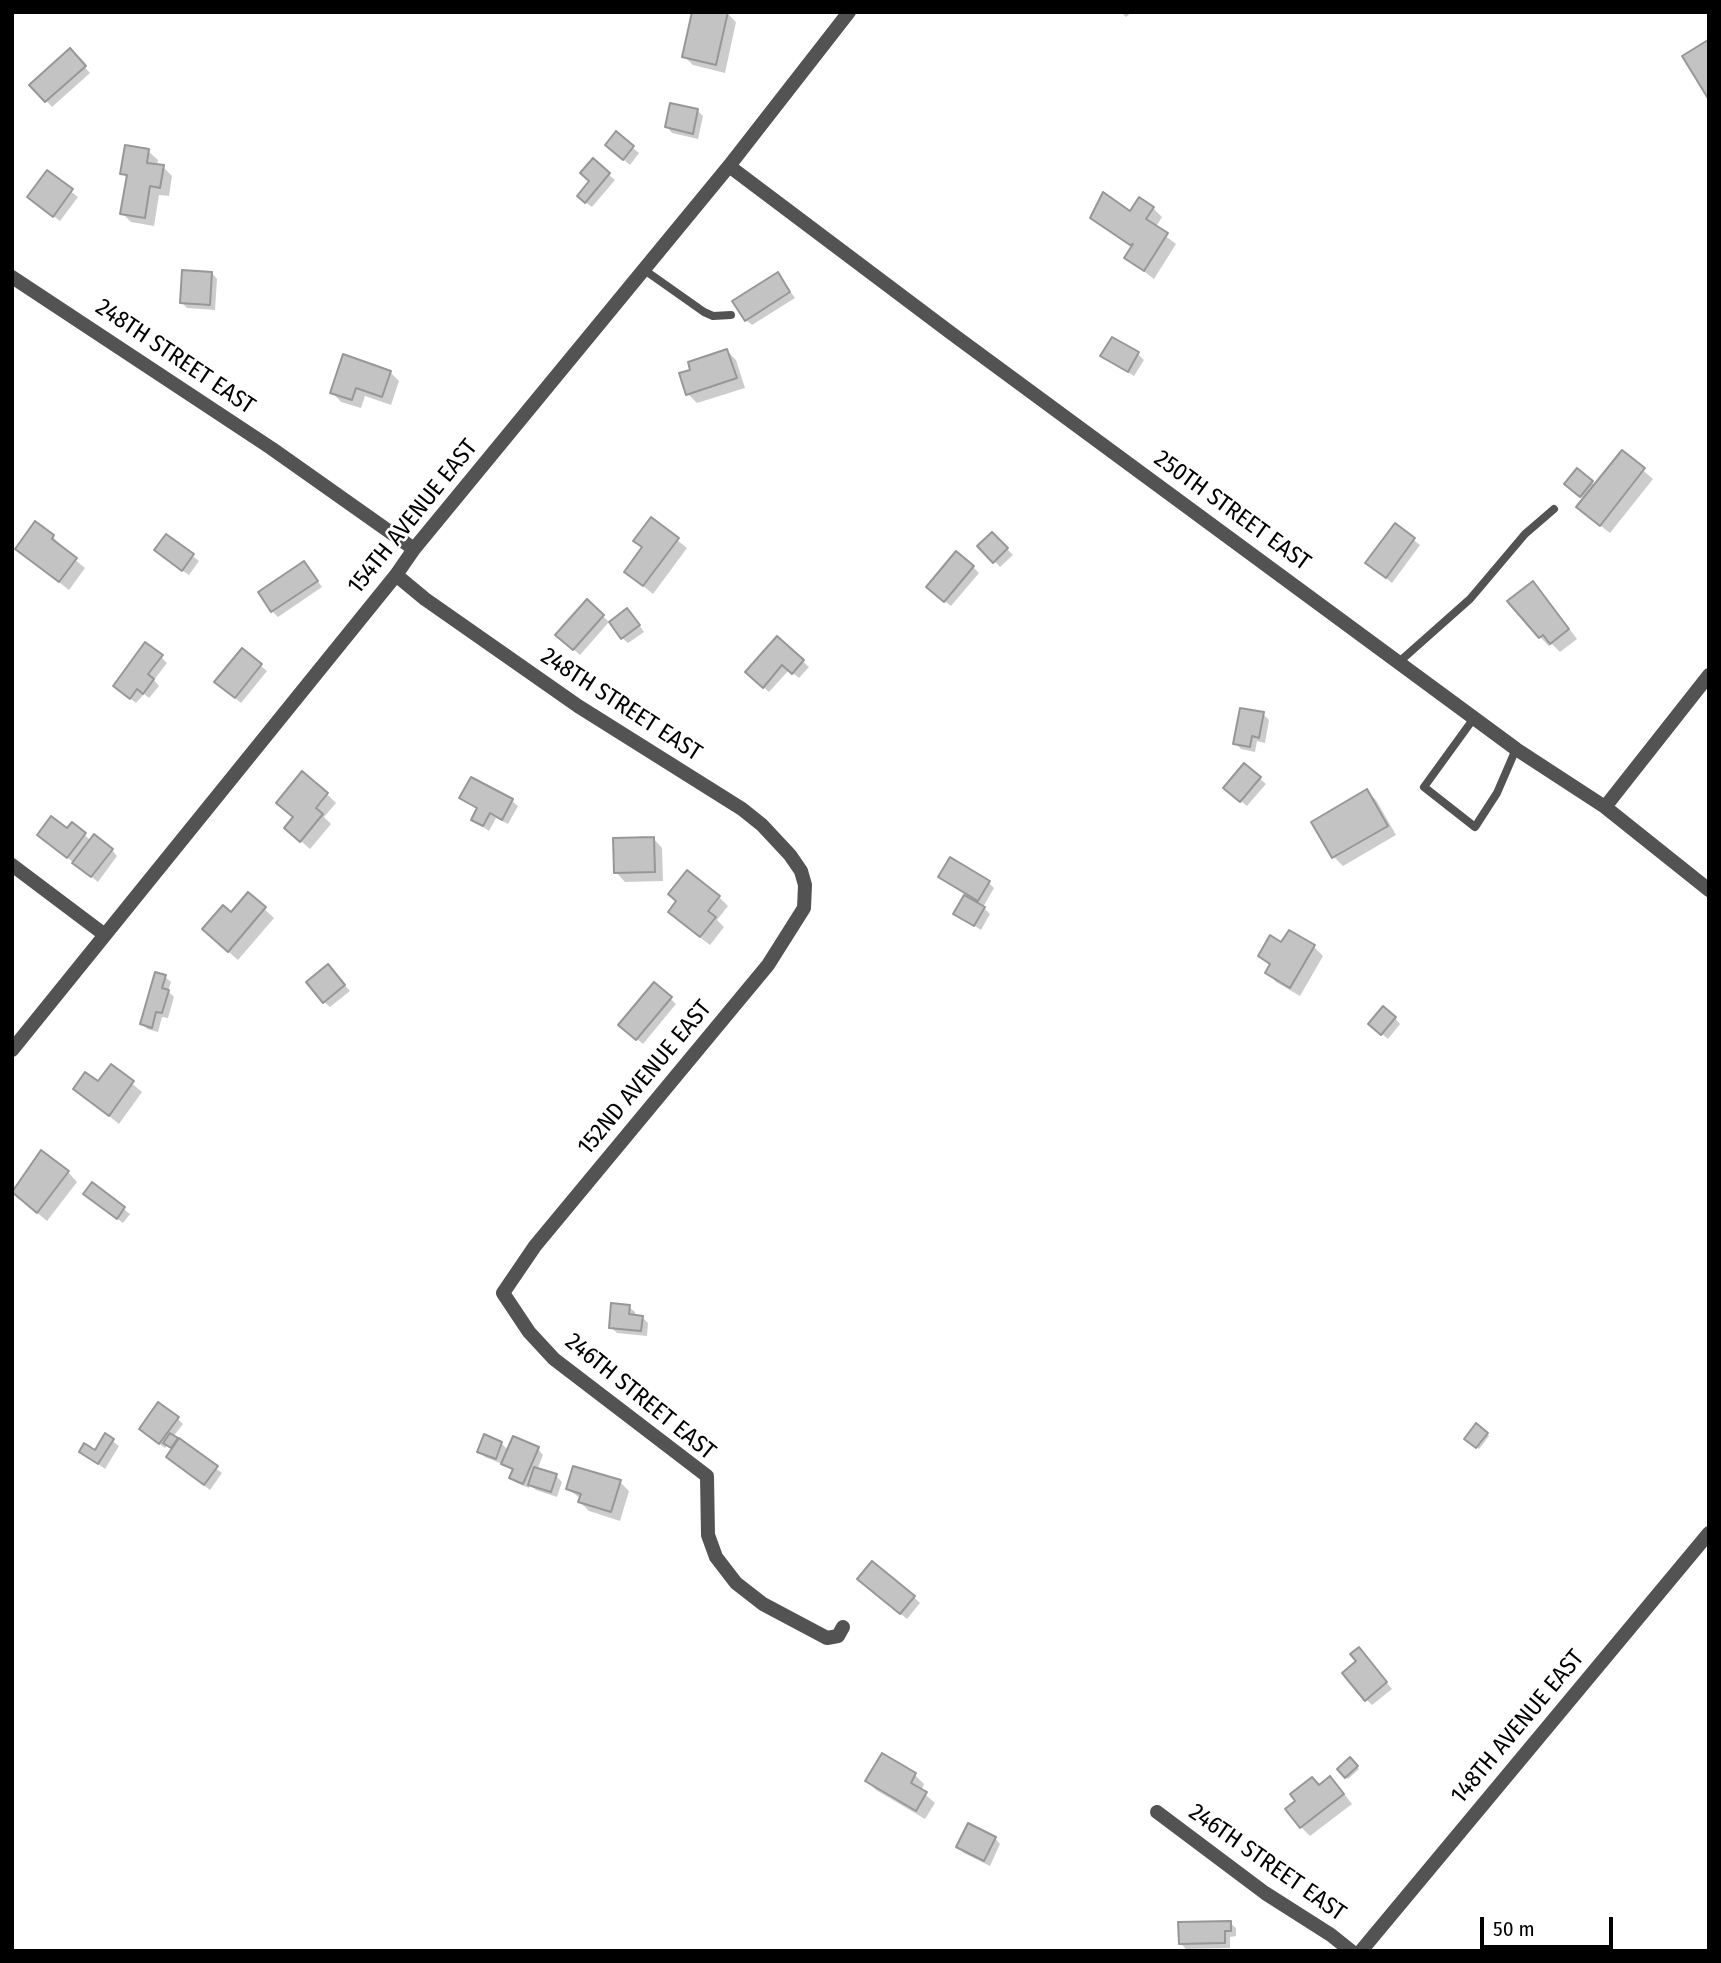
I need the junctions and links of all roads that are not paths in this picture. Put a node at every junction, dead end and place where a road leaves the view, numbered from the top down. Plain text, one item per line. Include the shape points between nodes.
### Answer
1 (849, 12) edge
2 (729, 166) junction
3 (643, 270) junction
4 (12, 277) edge
5 (731, 315) dead end
6 (1554, 509) dead end
7 (414, 549) junction
8 (396, 575) junction
9 (1399, 662) junction
10 (1709, 675) edge
11 (1474, 718) junction
12 (1516, 749) junction
13 (1605, 807) junction
14 (12, 865) edge
15 (805, 885) joint
16 (1709, 890) edge
17 (105, 935) junction
18 (12, 1050) edge
19 (503, 1293) joint
20 (1709, 1533) edge
21 (843, 1627) dead end
22 (1157, 1812) dead end
23 (1352, 1951) edge
24 (1361, 1951) edge

1 - 2 street, 154TH AVENUE EAST
2 - 3 street, 154TH AVENUE EAST
2 - 9 street, 250TH STREET EAST
3 - 5 lane via 704,312
3 - 7 street, 154TH AVENUE EAST
4 - 7 street, 248TH STREET EAST
6 - 9 lane via 1516,544 1470,599
7 - 8 street, 154TH AVENUE EAST
8 - 15 street, 248TH STREET EAST via 578,706 742,809 790,855
8 - 17 street, 154TH AVENUE EAST
9 - 11 street, 250TH STREET EAST
10 - 13 street
11 - 12 street, 250TH STREET EAST
11 - 12 lane via 1424,787 1475,827 1497,793
12 - 13 street, 250TH STREET EAST
13 - 16 street, 250TH STREET EAST
14 - 17 street
15 - 19 street, 152ND AVENUE EAST via 804,908 768,965 535,1247
17 - 18 street, 154TH AVENUE EAST
19 - 21 street, 246TH STREET EAST via 554,1359 707,1476 708,1535 716,1557 736,1583 827,1638 838,1636
20 - 24 street, 148TH AVENUE EAST
22 - 23 street, 246TH STREET EAST via 1265,1894

